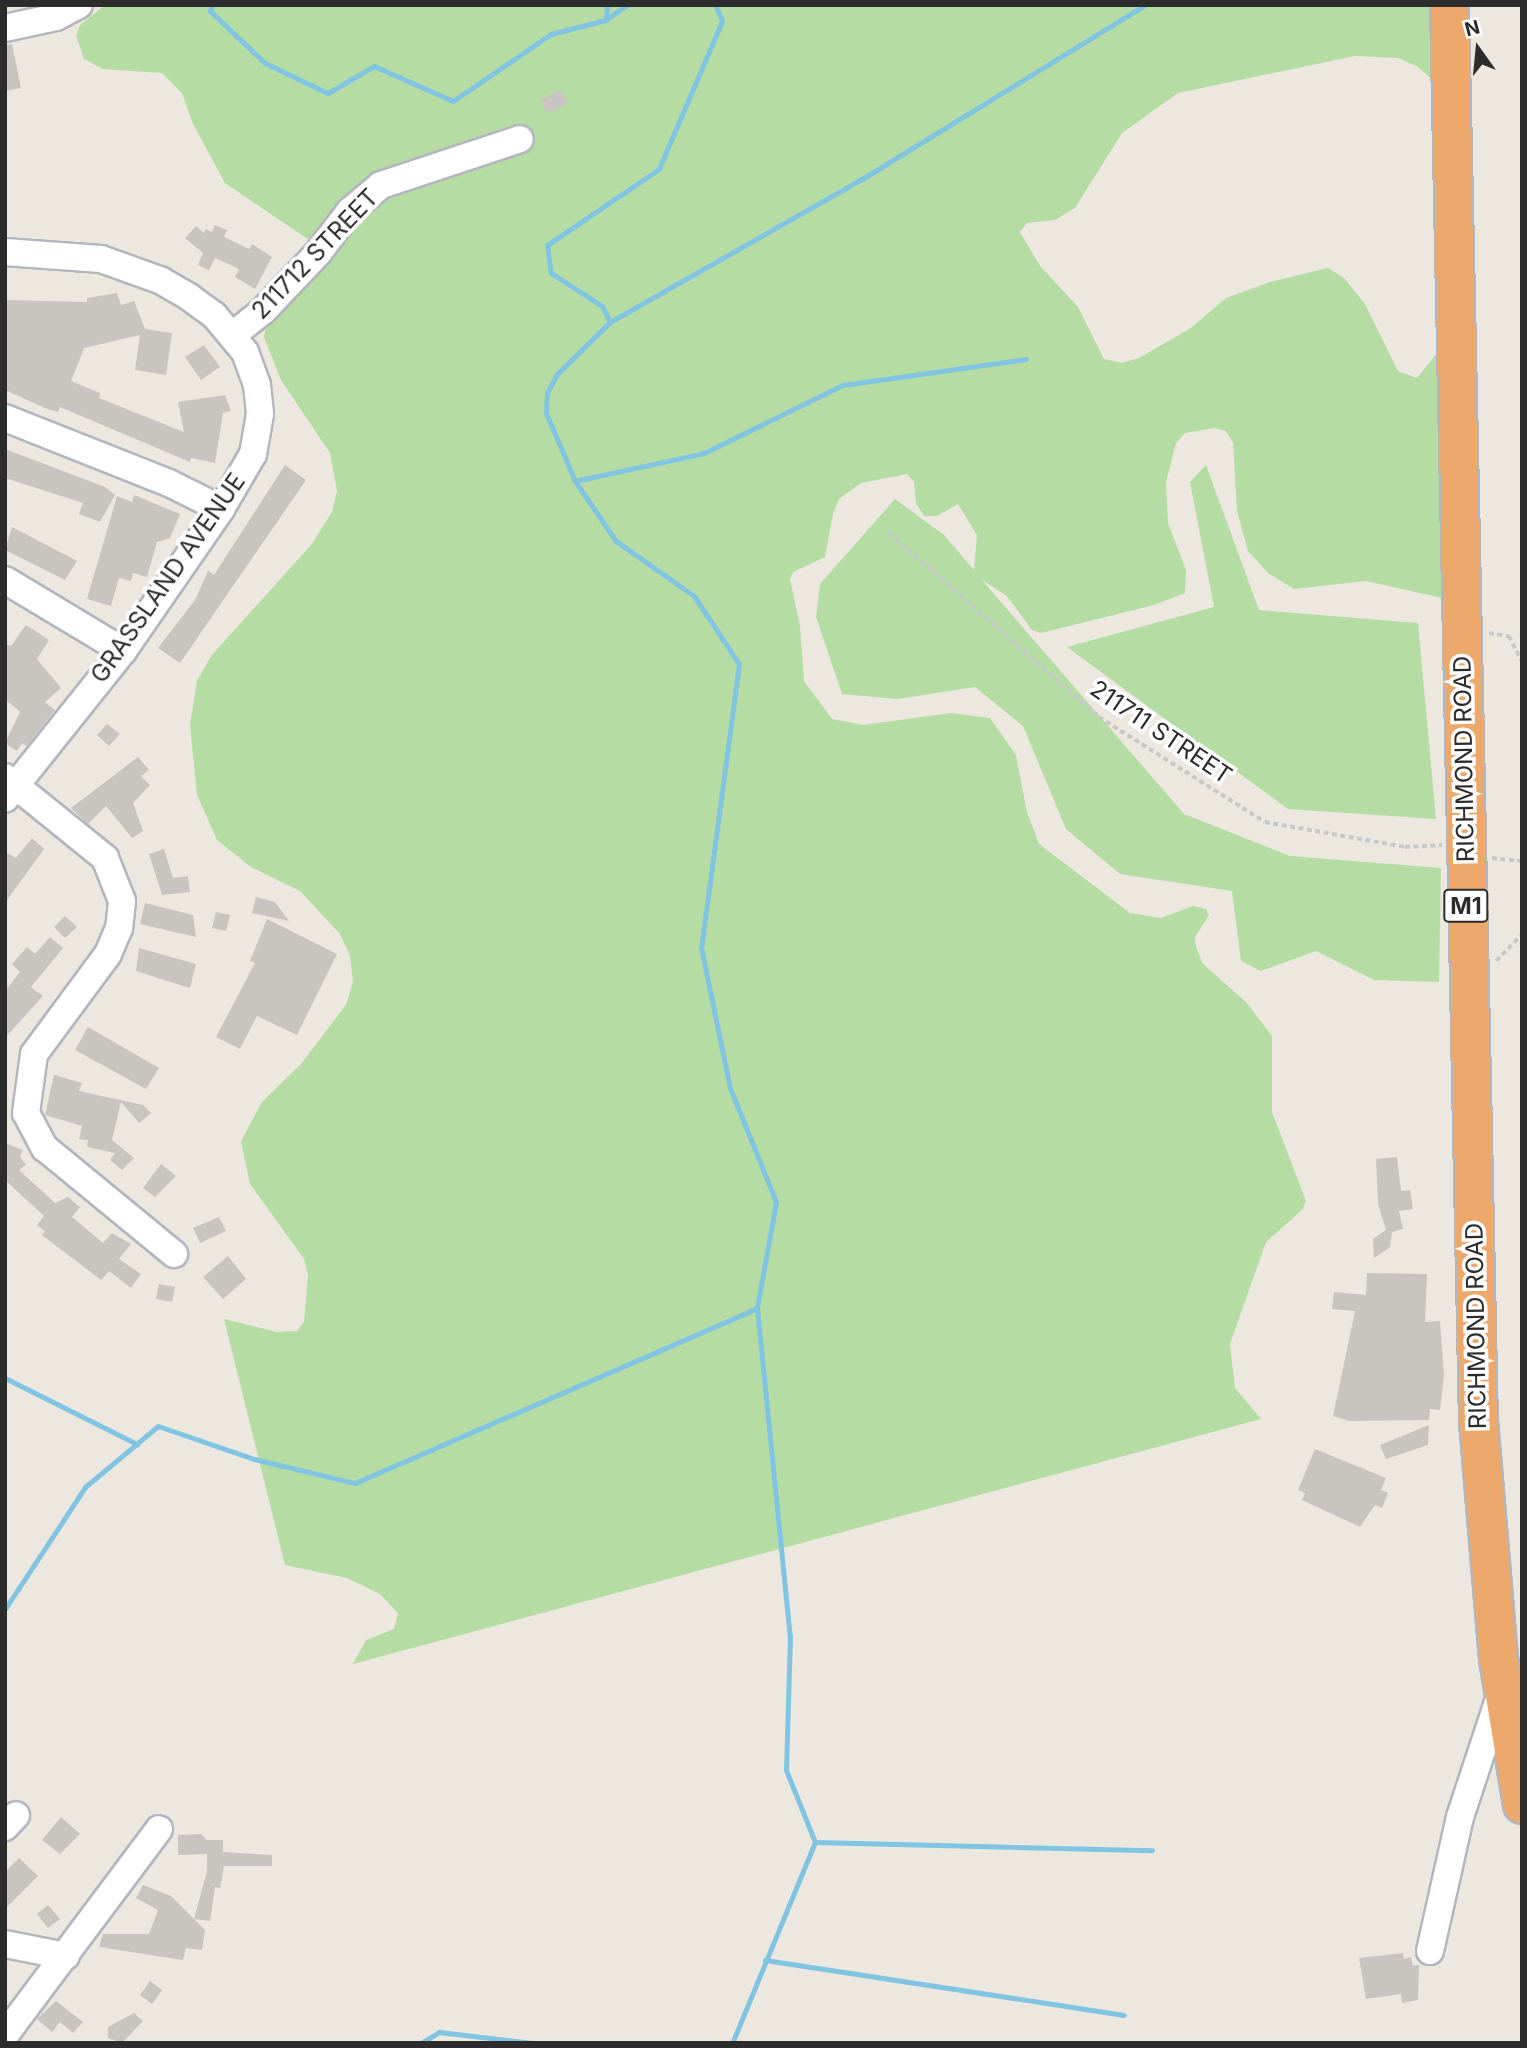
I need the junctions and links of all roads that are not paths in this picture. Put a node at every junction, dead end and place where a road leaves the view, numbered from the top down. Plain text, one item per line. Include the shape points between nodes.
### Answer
1 (79, 5) edge
2 (1449, 5) edge
3 (5, 28) edge
4 (520, 139) dead end
5 (5, 252) edge
6 (233, 335) junction
7 (5, 418) edge
8 (220, 509) junction
9 (5, 580) edge
10 (123, 651) junction
11 (9, 787) edge
12 (174, 1254) dead end
13 (1503, 1688) junction
14 (1522, 1804) edge
15 (159, 1829) dead end
16 (5, 1944) edge
17 (1430, 1951) dead end
18 (66, 1956) junction
19 (5, 2035) edge

1 - 3 street via 56,17
2 - 13 highway, RICHMOND ROAD / M1 via 1479,1455
4 - 6 street, 211712 STREET via 381,185 350,211 264,310
5 - 6 street, GRASSLAND AVENUE via 101,259 160,280 197,303
6 - 8 street, GRASSLAND AVENUE via 257,385 260,414 253,454
7 - 8 street via 169,483
8 - 10 street, GRASSLAND AVENUE
9 - 10 street
10 - 11 street, GRASSLAND AVENUE
11 - 12 street via 105,858 122,901 119,928 108,954 34,1054 26,1113 44,1148
13 - 14 highway, RICHMOND ROAD / M1
13 - 17 street via 1460,1817
15 - 18 street
16 - 18 street
18 - 19 street

